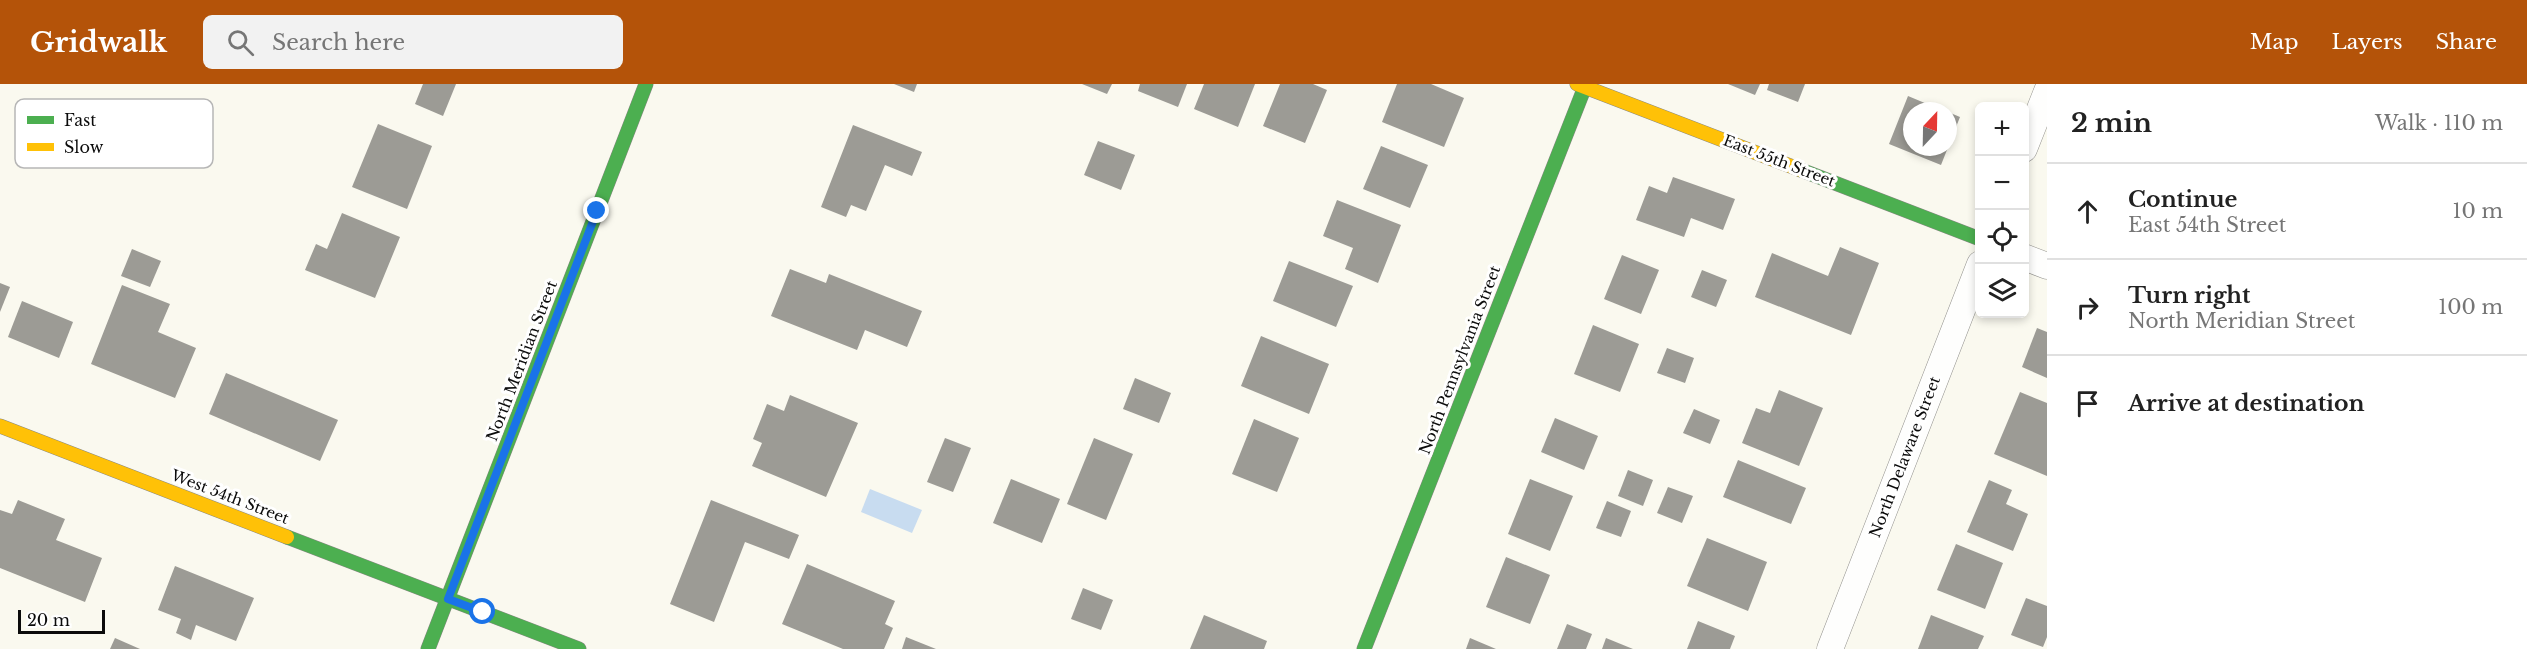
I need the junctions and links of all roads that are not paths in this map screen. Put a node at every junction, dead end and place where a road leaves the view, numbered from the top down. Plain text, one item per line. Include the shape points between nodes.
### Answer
1 (645, 84) edge
2 (1583, 85) edge
3 (2047, 91) edge
4 (2029, 138) edge
5 (1975, 237) edge
6 (2029, 259) edge
7 (2047, 266) edge
8 (1975, 277) edge
9 (0, 426) edge
10 (448, 599) junction
11 (428, 649) edge
12 (579, 649) edge
13 (1364, 649) edge
14 (1830, 649) edge

1 - 10 street, North Meridian Street
2 - 5 street, East 55th Street
2 - 13 street, North Pennsylvania Street
3 - 4 street
6 - 7 street
8 - 14 street, North Delaware Street
9 - 10 street, West 54th Street
10 - 11 street, North Meridian Street
10 - 12 street, West 54th Street

